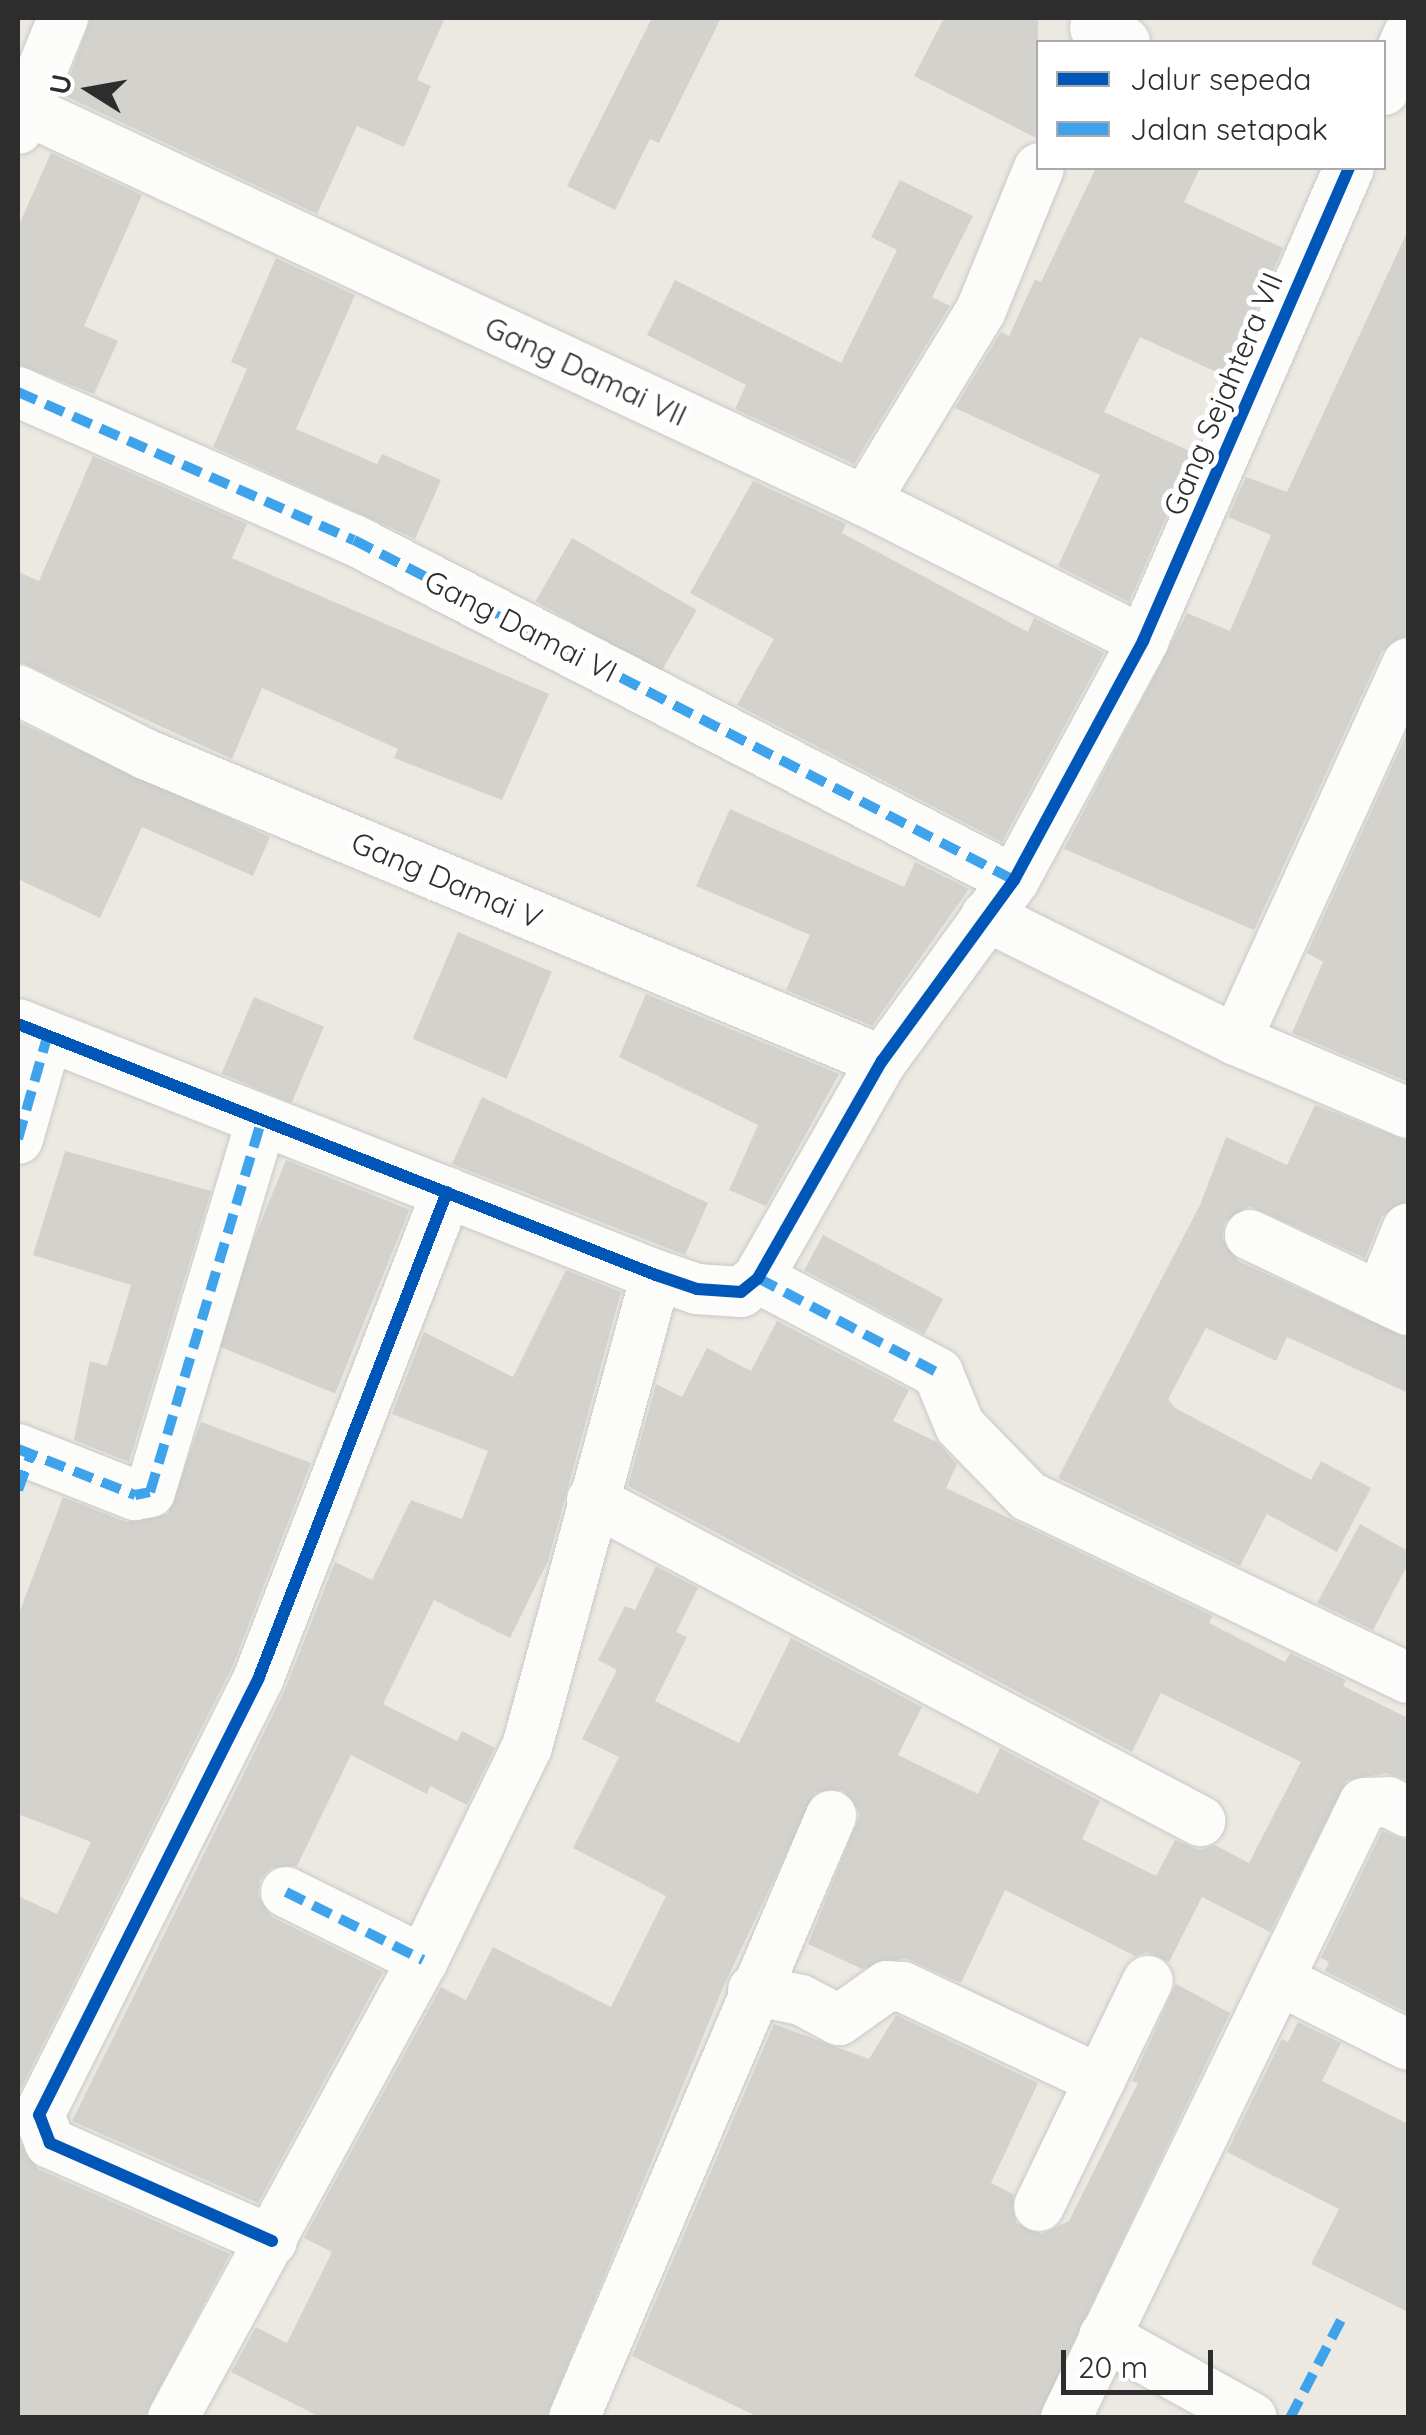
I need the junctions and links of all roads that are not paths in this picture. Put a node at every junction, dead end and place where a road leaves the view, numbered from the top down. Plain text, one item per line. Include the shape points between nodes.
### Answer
1 (63, 18) edge
2 (1408, 35) edge
3 (1386, 85) edge
4 (20, 115) edge
5 (1037, 170) edge
6 (1348, 170) edge
7 (18, 392) edge
8 (865, 501) junction
9 (1144, 641) junction
10 (1407, 669) edge
11 (18, 690) edge
12 (1000, 898) junction
13 (32, 1030) edge
14 (1236, 1040) junction
15 (882, 1060) junction
16 (1404, 1100) edge
17 (261, 1123) junction
18 (18, 1139) edge
19 (447, 1192) junction
20 (1408, 1228) edge
21 (1250, 1235) dead end
22 (656, 1275) junction
23 (758, 1278) junction
24 (1394, 1304) edge
25 (22, 1464) edge
26 (592, 1500) junction
27 (1408, 1678) edge
28 (1408, 1812) edge
29 (831, 1816) dead end
30 (1200, 1821) dead end
31 (286, 1892) dead end
32 (423, 1960) junction
33 (1279, 1980) junction
34 (1148, 1981) dead end
35 (753, 1990) junction
36 (1408, 2044) edge
37 (1100, 2080) junction
38 (1038, 2206) dead end
39 (272, 2241) junction
40 (1104, 2336) junction
41 (172, 2418) edge
42 (574, 2418) edge
43 (1066, 2418) edge
44 (1252, 2418) edge

1 - 4 street
2 - 3 street
4 - 8 street, Gang Damai VII
5 - 8 street via 981,310
6 - 9 street, Gang Sejahtera VII
7 - 12 street, Gang Damai VI via 354,540
8 - 9 street, Gang Damai VII
9 - 12 street, Gang Sejahtera VII
10 - 14 street
11 - 15 street, Gang Damai V via 144,754
12 - 14 street, Gang Damai VI
12 - 15 street, Gang Sejahtera VII
13 - 17 street
13 - 18 street
14 - 16 street, Gang Damai VI
15 - 23 street, Gang Sejahtera VII
17 - 19 street
17 - 25 street via 150,1492 135,1495
19 - 22 street
19 - 39 street via 260,1677 39,2116 50,2144
20 - 24 street
21 - 24 street
22 - 23 street via 725,1293 741,1292
22 - 26 street
23 - 27 street via 938,1373 960,1426 1028,1496
26 - 30 street
26 - 32 street via 527,1748
28 - 33 street via 1388,1802 1364,1803
29 - 35 street
31 - 32 street
32 - 39 street
33 - 36 street
33 - 40 street
34 - 37 street
35 - 37 street via 801,2000 839,2020 887,1986 903,1987
35 - 42 street
37 - 38 street
39 - 41 street
40 - 43 street
40 - 44 street

